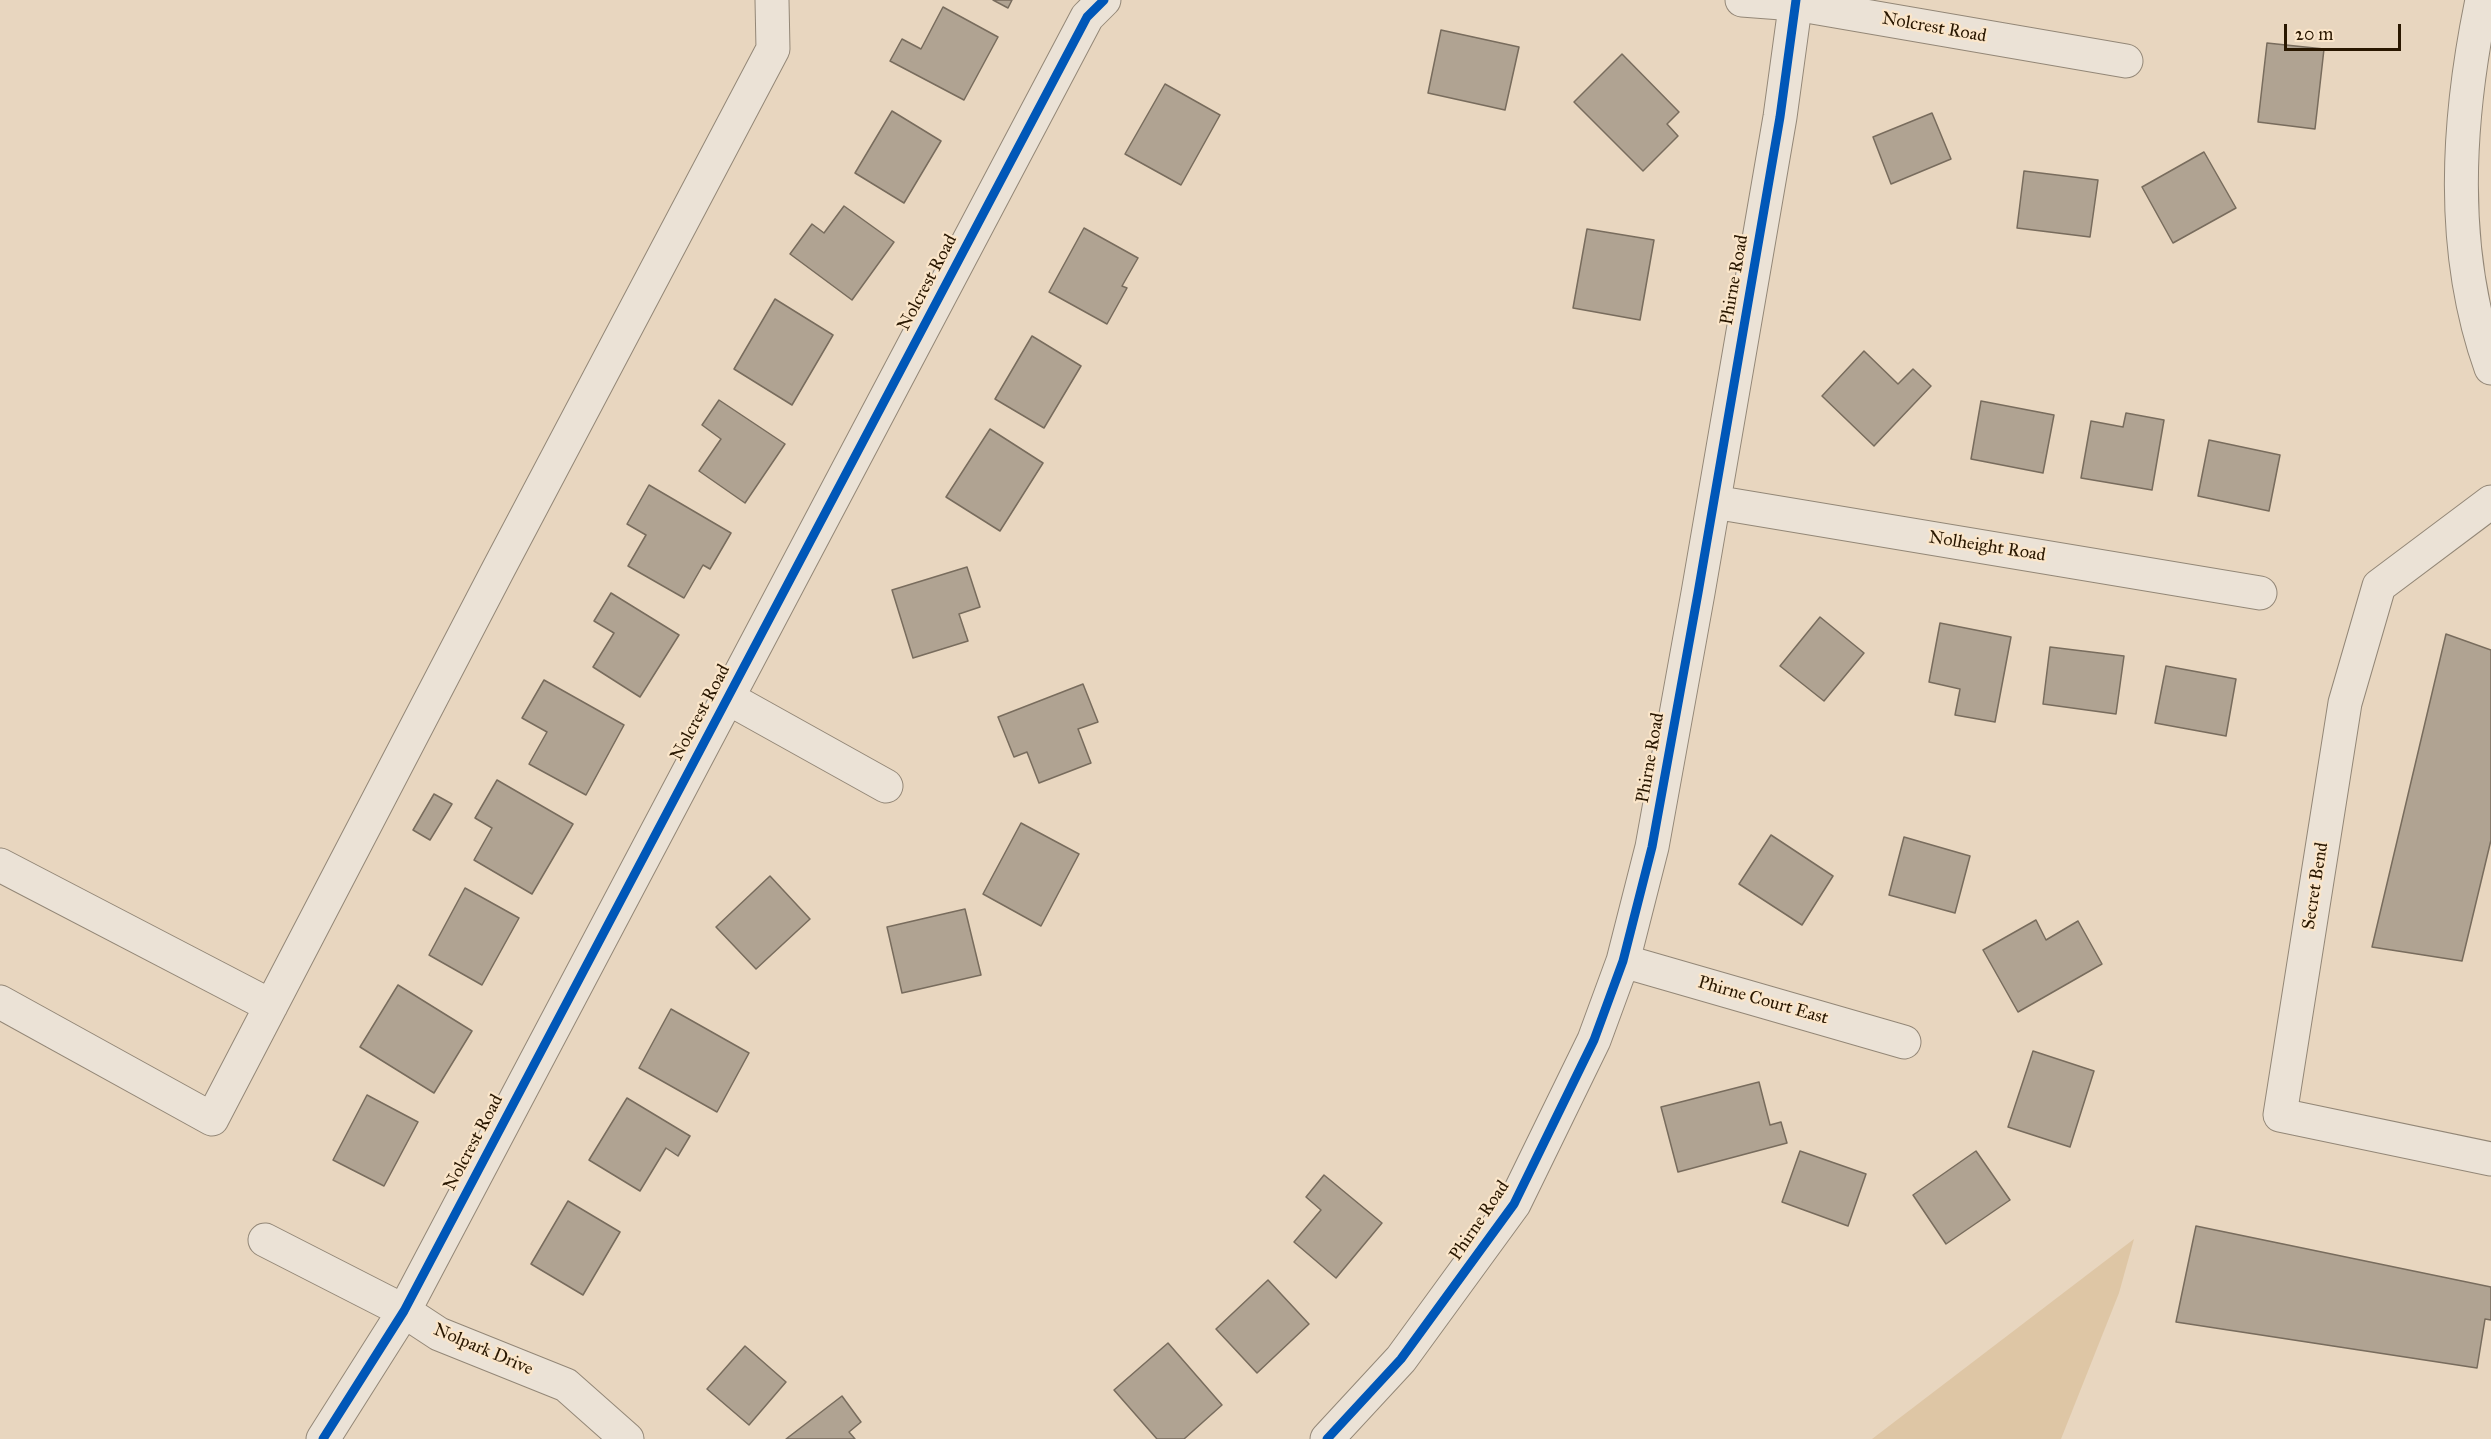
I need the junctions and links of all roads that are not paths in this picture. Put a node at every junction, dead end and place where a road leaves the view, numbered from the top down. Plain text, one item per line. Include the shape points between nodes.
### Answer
1 (772, 0) edge
2 (1104, 0) edge
3 (1742, 0) edge
4 (2482, 0) edge
5 (1795, 2) edge
6 (2126, 61) dead end
7 (2491, 368) edge
8 (1714, 502) junction
9 (2491, 502) edge
10 (2260, 593) dead end
11 (728, 698) junction
12 (886, 786) dead end
13 (0, 865) edge
14 (1623, 961) junction
15 (0, 1002) edge
16 (272, 1006) junction
17 (1904, 1042) dead end
18 (2491, 1160) edge
19 (265, 1240) dead end
20 (404, 1311) junction
21 (323, 1439) edge
22 (627, 1439) edge
23 (1328, 1439) edge

1 - 16 street via 772,49
2 - 11 street, Nolcrest Road via 1087,17
3 - 5 street, Nolcrest Road
4 - 7 street via 2463,124 2461,221 2478,332
5 - 6 street, Nolcrest Road
5 - 8 street, Phirne Road via 1780,117
8 - 10 street, Nolheight Road
8 - 14 street, Phirne Road via 1652,847
9 - 18 street, Secret Bend via 2379,586 2345,703 2280,1115
11 - 12 street
11 - 20 street, Nolcrest Road
13 - 16 street
14 - 17 street, Phirne Court East
14 - 23 street, Phirne Road via 1594,1040 1514,1204 1401,1359
15 - 16 street via 212,1119
19 - 20 street, Nolpark Drive
20 - 21 street, Nolcrest Road
20 - 22 street, Nolpark Drive via 439,1334 566,1385

